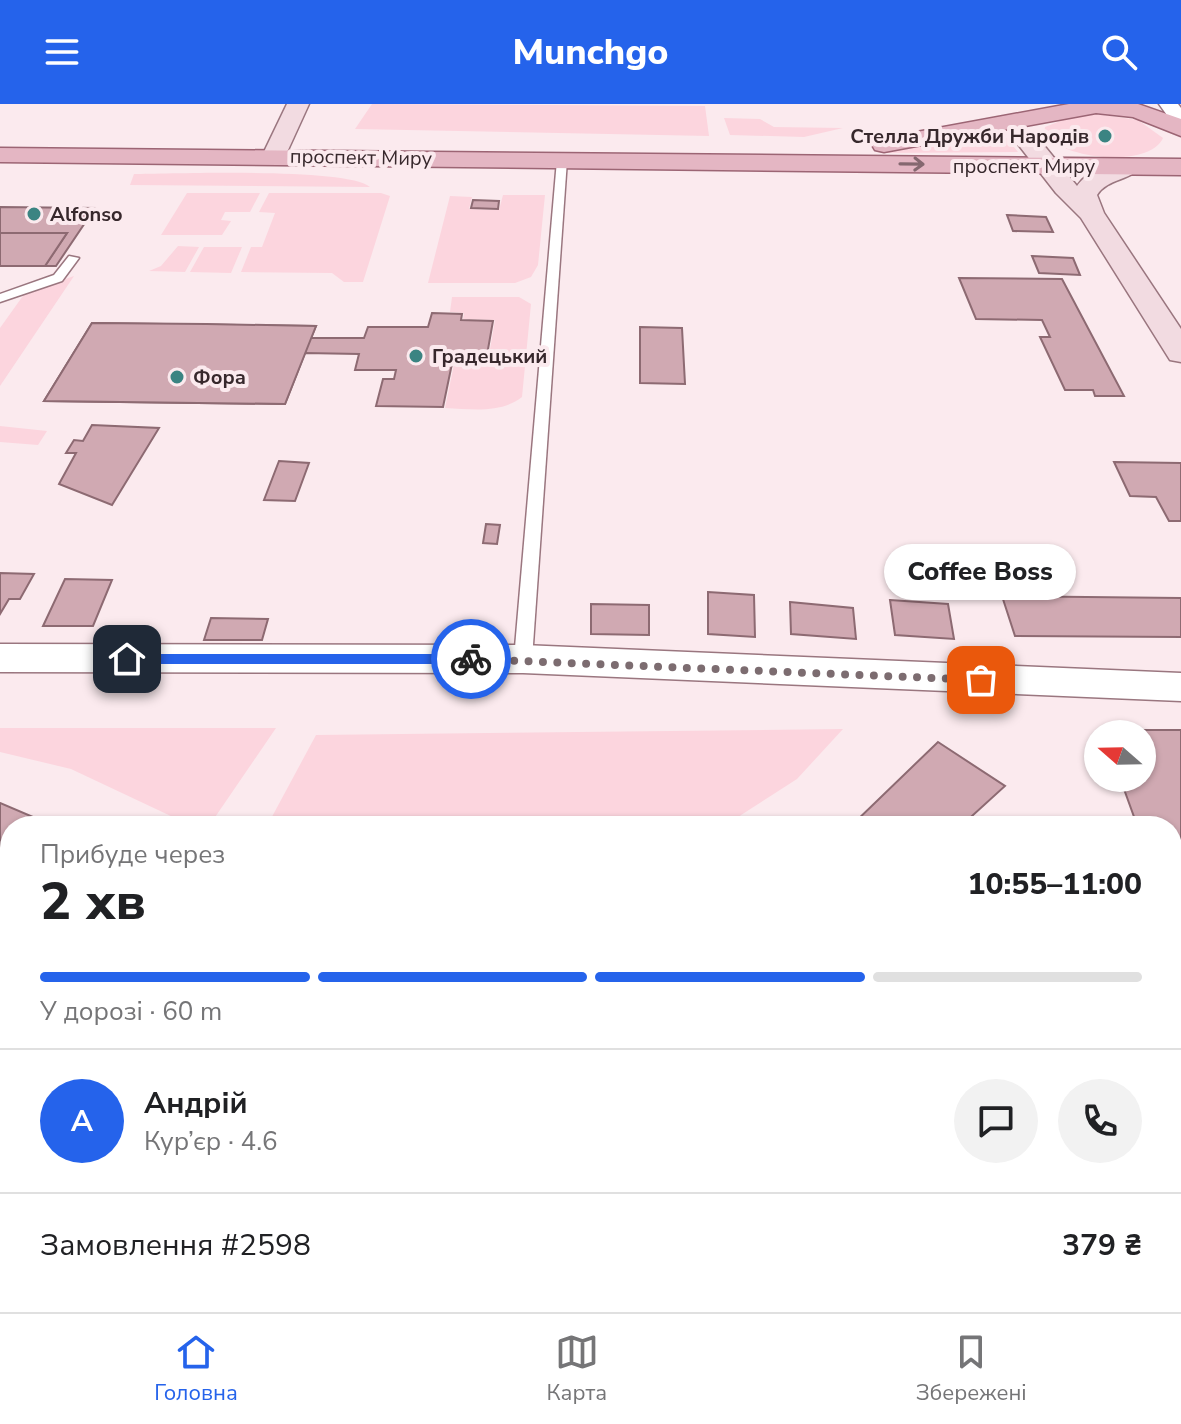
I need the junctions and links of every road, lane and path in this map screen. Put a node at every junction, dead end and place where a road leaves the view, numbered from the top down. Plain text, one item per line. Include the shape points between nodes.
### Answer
1 (298, 104) edge
2 (1168, 104) edge
3 (1102, 105) edge
4 (1043, 116) junction
5 (1181, 121) edge
6 (1181, 129) edge
7 (1029, 143) junction
8 (0, 155) edge
9 (274, 156) junction
10 (1181, 157) edge
11 (562, 160) junction
12 (722, 162) junction
13 (1046, 166) junction
14 (1088, 166) junction
15 (1142, 166) junction
16 (1181, 167) edge
17 (1091, 213) junction
18 (73, 258) dead end
19 (0, 298) edge
20 (1181, 353) edge
21 (0, 658) edge
22 (523, 659) junction
23 (1181, 687) edge

1 - 9 main road
2 - 5 street
3 - 4 main road, проспект Миру
3 - 6 main road, проспект Миру via 1142,111
4 - 7 main road via 1027,124 1024,134
4 - 12 main road, проспект Миру via 829,154
7 - 13 main road
7 - 14 main road via 1056,158
8 - 9 main road, проспект Миру
9 - 11 main road, проспект Миру
10 - 15 main road
11 - 12 main road, проспект Миру
11 - 22 lane
12 -> 13 main road, проспект Миру
13 - 14 main road, проспект Миру
13 - 17 main road
14 - 15 main road, проспект Миру
15 - 16 main road, проспект Миру
15 - 17 main road via 1107,172 1094,180 1084,195
17 - 20 main road
18 - 19 lane via 58,278
21 - 22 street
22 - 23 street

